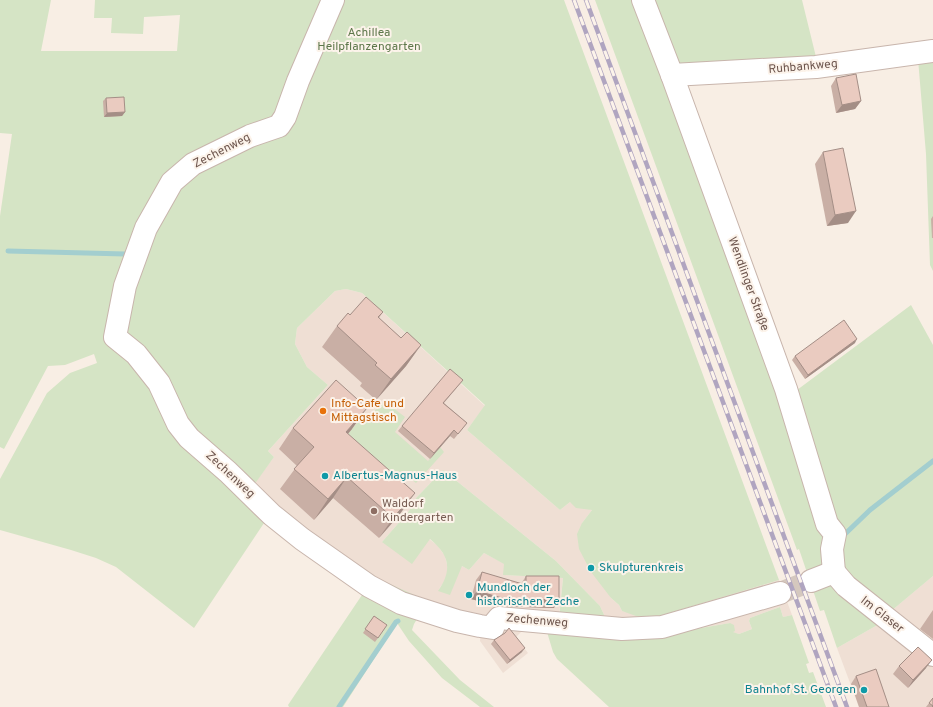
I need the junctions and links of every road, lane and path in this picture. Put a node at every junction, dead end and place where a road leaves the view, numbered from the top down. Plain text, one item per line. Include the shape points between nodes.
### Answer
1 (333, 0) edge
2 (643, 0) edge
3 (933, 51) edge
4 (672, 75) junction
5 (834, 572) junction
6 (811, 581) tunnel mouth
7 (780, 593) tunnel mouth
8 (933, 655) edge

1 - 7 street, Zechenweg via 279,126 250,136 193,164 172,182 146,228 126,286 115,337 136,354 159,383 178,424 189,438 272,515 302,539 369,586 401,603 457,621 493,628 499,618 622,629 662,626
2 - 4 street, Wendlinger Straße
3 - 4 street, Ruhbankweg via 816,67
4 - 5 street, Wendlinger Straße via 786,389 827,524 835,534 832,549
5 - 6 street
5 - 8 street, Im Glaser via 846,586

